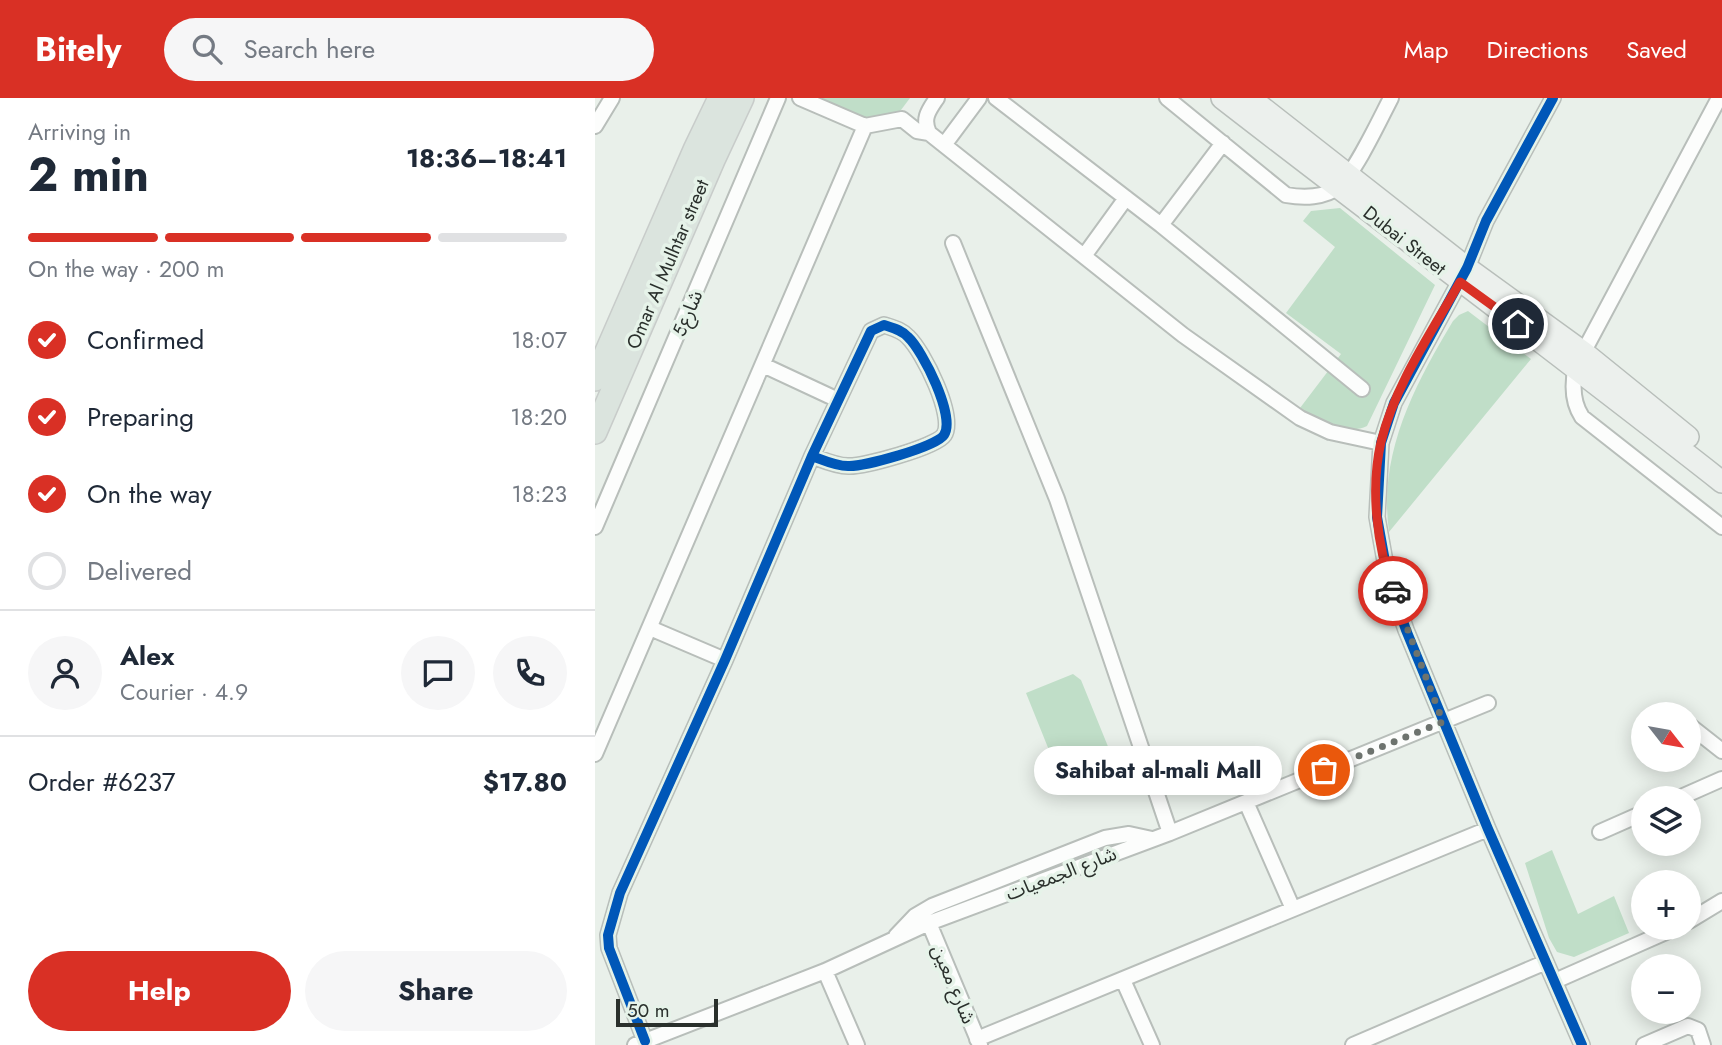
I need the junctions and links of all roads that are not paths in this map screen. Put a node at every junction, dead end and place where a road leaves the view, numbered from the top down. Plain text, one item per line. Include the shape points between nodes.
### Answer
1 (612, 98) edge
2 (720, 98) edge
3 (742, 98) edge
4 (778, 98) edge
5 (800, 98) edge
6 (937, 98) edge
7 (979, 98) edge
8 (996, 98) edge
9 (1167, 98) edge
10 (1221, 98) edge
11 (1250, 98) edge
12 (1391, 98) edge
13 (1553, 98) edge
14 (1719, 98) edge
15 (595, 126) edge
16 (866, 126) junction
17 (929, 133) junction
18 (1223, 143) junction
19 (944, 145) junction
20 (1343, 181) junction
21 (1126, 198) junction
22 (1160, 225) junction
23 (953, 243) dead end
24 (1084, 256) junction
25 (1463, 275) junction
26 (602, 344) edge
27 (1579, 359) junction
28 (763, 365) junction
29 (595, 379) edge
30 (1362, 389) dead end
31 (838, 400) junction
32 (595, 432) edge
33 (1381, 443) junction
34 (812, 456) junction
35 (1722, 465) edge
36 (1722, 482) edge
37 (595, 527) edge
38 (1722, 527) edge
39 (650, 628) junction
40 (725, 660) junction
41 (1488, 703) dead end
42 (1443, 722) junction
43 (1701, 734) edge
44 (1722, 751) edge
45 (595, 754) edge
46 (1722, 779) edge
47 (1701, 788) edge
48 (1246, 802) junction
49 (1631, 818) edge
50 (1488, 829) junction
51 (1170, 832) junction
52 (1600, 832) dead end
53 (1152, 839) junction
54 (1722, 901) edge
55 (1293, 909) junction
56 (1701, 914) edge
57 (929, 923) junction
58 (894, 939) junction
59 (1648, 940) edge
60 (1546, 962) junction
61 (825, 971) junction
62 (1123, 980) junction
63 (1555, 981) junction
64 (978, 1042) edge
65 (640, 1043) edge
66 (857, 1045) edge
67 (1152, 1045) edge
68 (1353, 1045) edge
69 (1582, 1045) edge
70 (1644, 1045) edge
71 (1703, 1045) edge

1 - 15 street
2 - 26 main road
3 - 32 main road, Omar Al Mulhtar street
4 - 37 street, شارع5
5 - 16 street
6 - 17 street via 926,113
7 - 19 street
8 - 21 street
9 - 18 street
10 - 20 street, Dubai Street
11 - 20 street, Dubai Street
12 - 20 street
13 - 25 street via 1486,221
14 - 27 street
16 - 17 street via 902,119 917,131
16 - 28 street
17 - 19 street
18 - 20 street via 1286,195 1301,198
18 - 22 street
19 - 24 street
20 - 25 street, Dubai Street
21 - 22 street
21 - 24 street
22 - 30 street
23 - 51 street via 1057,499
24 - 33 street via 1183,335 1300,418 1330,432
25 - 27 street, Dubai Street
25 - 33 street via 1403,383
26 - 29 main road
27 - 35 street, Dubai Street
27 - 36 street, Dubai Street
27 - 38 street via 1574,394 1582,417
28 - 31 street
28 - 39 street
31 - 34 street
31 - 34 street via 871,331 884,325 898,329 921,353 944,404 946,433 932,445 857,466 844,467
33 - 42 street via 1377,516 1383,557
34 - 40 street
39 - 40 street
39 - 45 street
40 - 65 street via 620,893 608,935
41 - 42 street, شارع الجمعيات
42 - 48 street, شارع الجمعيات
42 - 50 street
43 - 44 street
46 - 47 street
48 - 51 street, شارع الجمعيات
48 - 55 street
49 - 52 street
50 - 55 street
50 - 60 street
51 - 53 street, شارع الجمعيات
53 - 57 street, شارع الجمعيات
53 - 58 street via 1121,834 1093,842 932,906 907,923
54 - 56 street
55 - 62 street
57 - 58 street, شارع الجمعيات
57 - 64 street, شارع معين
58 - 61 street, شارع الجمعيات
59 - 63 street
60 - 63 street
60 - 68 street
61 - 65 street, شارع الجمعيات
61 - 66 street
62 - 64 street
62 - 67 street
63 - 69 street
70 - 71 street via 1688,1026 1698,1030

